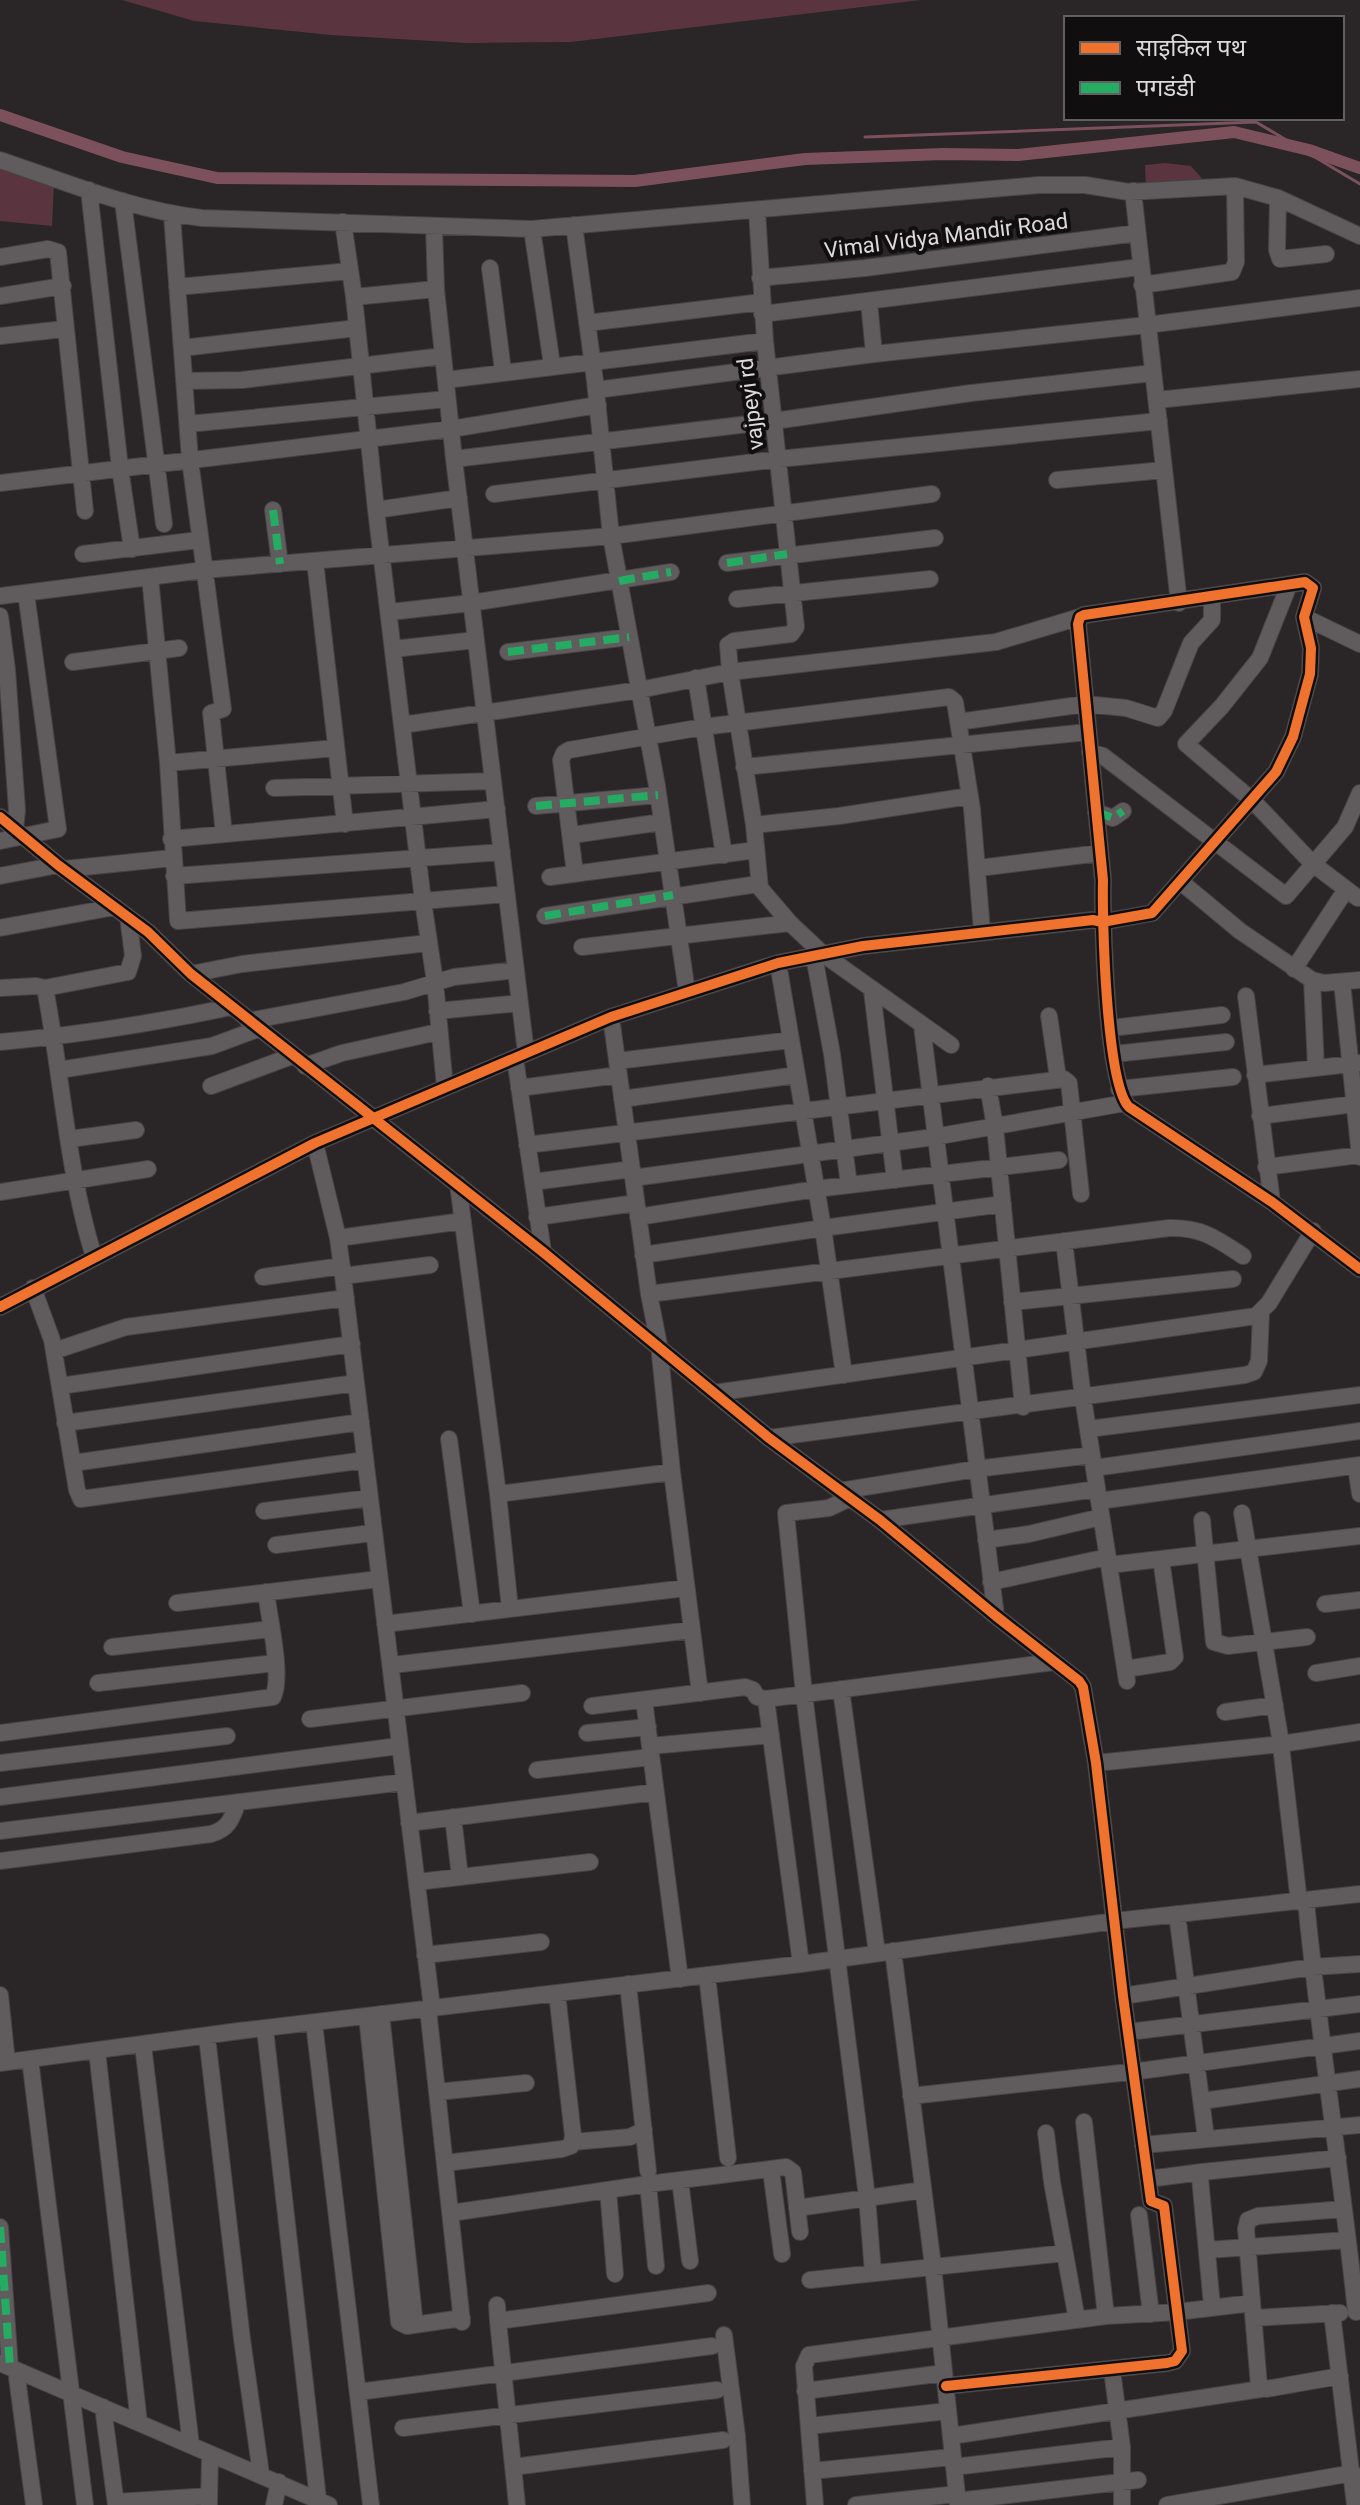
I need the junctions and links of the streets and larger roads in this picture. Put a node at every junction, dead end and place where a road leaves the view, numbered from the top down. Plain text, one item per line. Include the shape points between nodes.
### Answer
1 (0, 160) edge
2 (1235, 186) junction
3 (89, 190) junction
4 (1133, 191) junction
5 (1278, 198) junction
6 (123, 201) junction
7 (757, 210) junction
8 (172, 215) junction
9 (343, 222) junction
10 (574, 225) junction
11 (434, 227) junction
12 (532, 229) junction
13 (1137, 233) junction
14 (1360, 236) edge
15 (1326, 254) dead end
16 (0, 257) edge
17 (1140, 267) junction
18 (490, 268) dead end
19 (350, 271) junction
20 (760, 278) junction
21 (1142, 285) junction
22 (63, 286) junction
23 (177, 287) junction
24 (436, 289) junction
25 (0, 296) edge
26 (354, 297) junction
27 (1360, 298) edge
28 (869, 302) junction
29 (762, 308) junction
30 (587, 323) junction
31 (1147, 325) junction
32 (357, 328) junction
33 (64, 329) junction
34 (0, 336) edge
35 (765, 341) junction
36 (182, 348) junction
37 (874, 354) junction
38 (443, 356) junction
39 (593, 361) junction
40 (361, 365) junction
41 (552, 365) junction
42 (769, 370) junction
43 (503, 371) junction
44 (1153, 373) junction
45 (1360, 379) edge
46 (446, 380) junction
47 (184, 381) junction
48 (597, 398) junction
49 (447, 399) junction
50 (1157, 400) junction
51 (365, 408) junction
52 (774, 421) junction
53 (1159, 421) junction
54 (188, 424) junction
55 (451, 429) junction
56 (369, 439) junction
57 (602, 442) junction
58 (454, 459) junction
59 (779, 459) junction
60 (190, 460) junction
61 (155, 464) junction
62 (120, 468) junction
63 (1164, 470) junction
64 (79, 473) junction
65 (1057, 480) dead end
66 (606, 481) junction
67 (0, 483) edge
68 (494, 494) dead end
69 (932, 494) dead end
70 (459, 498) junction
71 (273, 510) dead end
72 (376, 510) junction
73 (85, 511) dead end
74 (783, 512) junction
75 (164, 524) dead end
76 (611, 536) junction
77 (935, 538) dead end
78 (199, 540) junction
79 (466, 548) junction
80 (132, 549) junction
81 (83, 554) dead end
82 (787, 554) junction
83 (382, 555) junction
84 (315, 561) junction
85 (727, 563) dead end
86 (280, 564) junction
87 (204, 570) junction
88 (671, 572) dead end
89 (150, 577) junction
90 (930, 579) dead end
91 (619, 581) junction
92 (1289, 585) junction
93 (26, 593) junction
94 (791, 593) junction
95 (0, 596) edge
96 (1212, 598) junction
97 (737, 599) dead end
98 (471, 603) junction
99 (1179, 603) junction
100 (390, 612) junction
101 (0, 616) edge
102 (1080, 617) junction
103 (1304, 617) junction
104 (629, 637) junction
105 (476, 640) junction
106 (1360, 644) edge
107 (179, 648) dead end
108 (393, 649) junction
109 (508, 652) dead end
110 (156, 653) junction
111 (73, 662) dead end
112 (730, 672) junction
113 (696, 678) junction
114 (639, 690) junction
115 (1085, 704) junction
116 (484, 712) junction
117 (958, 722) junction
118 (737, 723) junction
119 (402, 725) junction
120 (703, 727) junction
121 (1088, 732) junction
122 (647, 735) junction
123 (961, 744) junction
124 (336, 748) junction
125 (1090, 752) junction
126 (218, 759) junction
127 (168, 763) junction
128 (744, 767) junction
129 (493, 781) junction
130 (408, 785) junction
131 (341, 786) junction
132 (274, 788) dead end
133 (1360, 793) edge
134 (658, 795) junction
135 (970, 796) junction
136 (1253, 801) junction
137 (568, 803) junction
138 (536, 806) dead end
139 (497, 809) junction
140 (1123, 811) dead end
141 (1096, 812) junction
142 (0, 817) edge
143 (414, 817) junction
144 (662, 822) junction
145 (345, 824) junction
146 (754, 825) junction
147 (19, 833) junction
148 (224, 834) junction
149 (572, 835) junction
150 (171, 839) junction
151 (0, 841) edge
152 (1216, 843) junction
153 (756, 850) junction
154 (502, 852) junction
155 (1100, 853) junction
156 (724, 855) junction
157 (172, 858) junction
158 (419, 859) junction
159 (666, 864) junction
160 (1313, 864) junction
161 (62, 867) junction
162 (979, 868) junction
163 (575, 874) junction
164 (0, 876) edge
165 (174, 876) junction
166 (550, 877) dead end
167 (1181, 882) junction
168 (758, 884) junction
169 (506, 894) junction
170 (673, 895) junction
171 (423, 901) junction
172 (121, 912) junction
173 (545, 916) dead end
174 (1102, 922) junction
175 (790, 923) junction
176 (0, 928) edge
177 (982, 931) junction
178 (679, 934) junction
179 (428, 943) junction
180 (582, 947) dead end
181 (819, 955) junction
182 (778, 963) junction
183 (1294, 969) junction
184 (516, 970) junction
185 (191, 974) junction
186 (1312, 980) junction
187 (1360, 980) edge
188 (435, 982) junction
189 (1342, 982) junction
190 (0, 988) edge
191 (45, 988) junction
192 (872, 991) junction
193 (687, 992) junction
194 (1246, 996) dead end
195 (520, 1003) junction
196 (231, 1007) junction
197 (437, 1011) junction
198 (1222, 1015) dead end
199 (1049, 1016) dead end
200 (611, 1017) junction
201 (1353, 1024) edge
202 (253, 1025) junction
203 (922, 1026) junction
204 (1111, 1028) junction
205 (438, 1032) junction
206 (54, 1037) junction
207 (791, 1040) junction
208 (0, 1042) edge
209 (1226, 1042) dead end
210 (951, 1045) dead end
211 (1114, 1054) junction
212 (520, 1055) junction
213 (299, 1061) junction
214 (1355, 1063) edge
215 (618, 1068) junction
216 (1316, 1068) junction
217 (59, 1070) junction
218 (797, 1075) junction
219 (1255, 1075) junction
220 (1233, 1077) dead end
221 (1058, 1078) junction
222 (211, 1086) dead end
223 (988, 1086) junction
224 (445, 1087) junction
225 (519, 1088) junction
226 (930, 1094) junction
227 (1122, 1096) junction
228 (622, 1099) junction
229 (885, 1102) junction
230 (1356, 1106) edge
231 (839, 1108) junction
232 (803, 1111) junction
233 (1072, 1111) junction
234 (1260, 1116) junction
235 (373, 1118) junction
236 (995, 1127) junction
237 (1358, 1129) edge
238 (136, 1130) dead end
239 (627, 1132) junction
240 (934, 1137) junction
241 (70, 1139) junction
242 (891, 1142) junction
243 (315, 1143) junction
244 (527, 1145) junction
245 (844, 1148) junction
246 (810, 1152) junction
247 (1360, 1156) edge
248 (1059, 1160) dead end
249 (1266, 1167) junction
250 (999, 1168) junction
251 (148, 1169) dead end
252 (632, 1173) junction
253 (940, 1174) junction
254 (895, 1180) junction
255 (75, 1181) junction
256 (533, 1182) junction
257 (458, 1184) junction
258 (849, 1185) junction
259 (816, 1189) junction
260 (0, 1192) edge
261 (1081, 1194) dead end
262 (1272, 1202) junction
263 (1003, 1204) junction
264 (637, 1210) junction
265 (944, 1212) junction
266 (537, 1217) junction
267 (463, 1221) junction
268 (823, 1228) junction
269 (1313, 1231) junction
270 (338, 1238) junction
271 (1064, 1241) junction
272 (1007, 1248) junction
273 (543, 1252) junction
274 (643, 1255) junction
275 (950, 1255) junction
276 (1243, 1256) dead end
277 (94, 1257) junction
278 (430, 1265) dead end
279 (1360, 1269) edge
280 (342, 1271) junction
281 (829, 1271) junction
282 (263, 1277) dead end
283 (1233, 1279) dead end
284 (33, 1288) junction
285 (649, 1294) junction
286 (1070, 1297) junction
287 (346, 1298) junction
288 (1012, 1302) junction
289 (0, 1307) edge
290 (1261, 1313) junction
291 (352, 1344) junction
292 (1076, 1344) junction
293 (659, 1345) junction
294 (54, 1351) junction
295 (1017, 1351) junction
296 (962, 1359) junction
297 (844, 1375) junction
298 (356, 1383) junction
299 (60, 1386) junction
300 (714, 1393) junction
301 (1360, 1395) edge
302 (1083, 1398) junction
303 (1023, 1407) junction
304 (969, 1414) junction
305 (361, 1422) junction
306 (65, 1423) junction
307 (1088, 1429) junction
308 (1360, 1431) edge
309 (769, 1438) junction
310 (449, 1439) dead end
311 (365, 1460) junction
312 (1093, 1462) junction
313 (73, 1463) junction
314 (1358, 1466) edge
315 (976, 1469) junction
316 (672, 1472) junction
317 (498, 1494) junction
318 (845, 1494) junction
319 (1360, 1494) edge
320 (370, 1498) junction
321 (1099, 1502) junction
322 (981, 1504) junction
323 (264, 1511) dead end
324 (1242, 1513) dead end
325 (880, 1520) junction
326 (1202, 1520) dead end
327 (372, 1533) junction
328 (1360, 1536) edge
329 (986, 1540) junction
330 (276, 1545) dead end
331 (1247, 1547) junction
332 (1203, 1552) junction
333 (1161, 1559) junction
334 (1108, 1561) junction
335 (379, 1579) junction
336 (991, 1582) junction
337 (686, 1588) junction
338 (266, 1592) junction
339 (1360, 1600) edge
340 (177, 1603) dead end
341 (1325, 1604) dead end
342 (510, 1609) junction
343 (472, 1614) junction
344 (996, 1616) junction
345 (385, 1624) junction
346 (271, 1629) junction
347 (692, 1630) junction
348 (1307, 1637) dead end
349 (1264, 1642) junction
350 (112, 1647) dead end
351 (1054, 1662) junction
352 (275, 1663) junction
353 (392, 1665) junction
354 (1360, 1666) edge
355 (1316, 1673) dead end
356 (98, 1683) dead end
357 (841, 1689) junction
358 (522, 1693) dead end
359 (700, 1693) junction
360 (804, 1694) junction
361 (766, 1699) junction
362 (644, 1700) junction
363 (1275, 1705) junction
364 (592, 1706) dead end
365 (395, 1709) junction
366 (1225, 1712) dead end
367 (310, 1719) dead end
368 (648, 1727) junction
369 (1360, 1732) edge
370 (0, 1733) edge
371 (587, 1733) dead end
372 (771, 1735) junction
373 (227, 1736) dead end
374 (1281, 1744) junction
375 (399, 1746) junction
376 (651, 1752) junction
377 (0, 1763) edge
378 (1096, 1763) junction
379 (537, 1770) dead end
380 (404, 1782) junction
381 (656, 1792) junction
382 (0, 1797) edge
383 (238, 1802) junction
384 (453, 1817) junction
385 (409, 1823) junction
386 (0, 1831) edge
387 (0, 1861) edge
388 (590, 1862) dead end
389 (460, 1877) junction
390 (417, 1882) junction
391 (1360, 1894) edge
392 (1302, 1902) junction
393 (1177, 1914) junction
394 (1115, 1921) junction
395 (541, 1942) dead end
396 (885, 1952) junction
397 (425, 1955) junction
398 (839, 1959) junction
399 (801, 1964) junction
400 (1360, 1964) edge
401 (1312, 1967) junction
402 (707, 1975) junction
403 (680, 1979) junction
404 (628, 1984) junction
405 (1188, 1987) junction
406 (557, 1993) junction
407 (0, 1995) edge
408 (1123, 1996) junction
409 (1360, 2004) edge
410 (430, 2008) junction
411 (1317, 2008) junction
412 (374, 2015) junction
413 (314, 2023) junction
414 (1193, 2023) junction
415 (265, 2029) junction
416 (1128, 2032) junction
417 (207, 2037) junction
418 (1360, 2041) edge
419 (143, 2045) junction
420 (1321, 2046) junction
421 (97, 2051) junction
422 (30, 2059) junction
423 (4, 2063) edge
424 (1198, 2063) junction
425 (1133, 2071) junction
426 (1360, 2079) edge
427 (526, 2083) dead end
428 (1327, 2083) junction
429 (437, 2092) junction
430 (911, 2096) junction
431 (1202, 2101) junction
432 (1084, 2122) dead end
433 (1360, 2125) edge
434 (1333, 2129) junction
435 (644, 2130) junction
436 (1046, 2133) dead end
437 (1206, 2138) junction
438 (573, 2142) junction
439 (1143, 2145) junction
440 (728, 2158) dead end
441 (1338, 2158) junction
442 (445, 2163) junction
443 (771, 2170) junction
444 (1202, 2172) junction
445 (648, 2177) junction
446 (1148, 2179) junction
447 (680, 2180) junction
448 (608, 2190) junction
449 (923, 2190) junction
450 (867, 2197) junction
451 (797, 2208) junction
452 (1343, 2209) junction
453 (451, 2213) junction
454 (1139, 2215) dead end
455 (0, 2227) edge
456 (800, 2232) dead end
457 (1347, 2240) junction
458 (1247, 2248) junction
459 (1207, 2250) junction
460 (1065, 2253) junction
461 (782, 2254) dead end
462 (690, 2261) dead end
463 (656, 2266) dead end
464 (933, 2266) junction
465 (873, 2273) junction
466 (615, 2274) dead end
467 (810, 2280) dead end
468 (708, 2293) dead end
469 (1212, 2306) junction
470 (1253, 2311) junction
471 (1177, 2312) junction
472 (1358, 2312) edge
473 (1332, 2313) junction
474 (1151, 2314) junction
475 (1106, 2316) junction
476 (1077, 2320) junction
477 (941, 2338) junction
478 (1112, 2370) junction
479 (11, 2371) edge
480 (502, 2373) junction
481 (1340, 2376) junction
482 (945, 2379) junction
483 (0, 2386) edge
484 (1261, 2389) junction
485 (717, 2390) dead end
486 (805, 2391) junction
487 (358, 2392) junction
488 (72, 2396) junction
489 (103, 2407) junction
490 (948, 2411) junction
491 (1117, 2412) junction
492 (506, 2416) junction
493 (139, 2423) junction
494 (809, 2426) junction
495 (403, 2428) dead end
496 (951, 2436) junction
497 (723, 2440) dead end
498 (191, 2445) junction
499 (1122, 2447) junction
500 (210, 2454) junction
501 (953, 2462) junction
502 (513, 2467) junction
503 (812, 2471) junction
504 (1353, 2473) junction
505 (261, 2474) junction
506 (279, 2482) junction
507 (1130, 2482) junction
508 (209, 2500) edge
509 (957, 2500) edge
510 (324, 2502) edge
511 (158, 2503) edge
512 (116, 2504) edge
513 (34, 2505) edge
514 (85, 2505) edge
515 (274, 2505) edge
516 (371, 2505) edge
517 (517, 2505) edge
518 (742, 2505) edge
519 (815, 2505) edge
520 (856, 2505) edge
521 (1122, 2505) edge
522 (1167, 2505) edge
523 (1355, 2505) edge

1 - 3 street
2 - 4 street
2 - 5 street
2 - 21 street via 1232,272
3 - 6 street
3 - 62 street
4 - 7 street via 1039,185
4 - 13 street
5 - 14 street
5 - 15 street via 1280,259
6 - 8 street
6 - 61 street
7 - 10 street
7 - 20 street, vajpeyi rd
8 - 9 street
8 - 23 street
9 - 11 street
9 - 19 street
10 - 12 street
10 - 30 street
11 - 12 street
11 - 24 street
12 - 41 street
13 - 17 street
13 - 20 street, Vimal Vidya Mandir Road
16 - 22 street via 55,249
17 - 21 street
17 - 28 street
18 - 43 street
19 - 23 street
19 - 26 street
20 - 29 street, vajpeyi rd
21 - 31 street
22 - 25 street
22 - 33 street
23 - 36 street
24 - 26 street
24 - 38 street
26 - 32 street
27 - 31 street
28 - 29 street
28 - 37 street
29 - 30 street
29 - 35 street, vajpeyi rd
30 - 39 street
31 - 37 street
31 - 44 street
32 - 36 street
32 - 40 street
33 - 34 street
33 - 64 street
35 - 39 street
35 - 42 street, vajpeyi rd
36 - 47 street
37 - 42 street
38 - 40 street
38 - 46 street
39 - 41 street
39 - 48 street
40 - 47 street via 242,380
40 - 51 street
41 - 43 street
42 - 48 street
42 - 52 street, vajpeyi rd
43 - 46 street
44 - 50 street
44 - 52 street
45 - 50 street
46 - 49 street
47 - 54 street
48 - 55 street
48 - 57 street
49 - 51 street
49 - 55 street
50 - 53 street
51 - 54 street
51 - 56 street
52 - 57 street
52 - 59 street, vajpeyi rd
53 - 59 street
53 - 63 street
54 - 60 street
55 - 56 street
55 - 58 street
56 - 60 street
56 - 72 street
57 - 58 street
57 - 66 street
58 - 70 street
59 - 66 street
59 - 74 street, vajpeyi rd
60 - 61 street
60 - 78 street
61 - 62 street
61 - 75 street
62 - 64 street
62 - 80 street
63 - 65 street
63 - 99 street
64 - 67 street
64 - 73 street
66 - 68 street
66 - 76 street
69 - 74 street
70 - 72 street
70 - 79 street
71 - 86 street
72 - 83 street
74 - 76 street
74 - 82 street, vajpeyi rd
76 - 79 street
76 - 91 street
77 - 82 street
78 - 80 street
78 - 87 street
79 - 83 street
79 - 98 street
80 - 81 street
82 - 85 street
82 - 94 street, vajpeyi rd
83 - 84 street
83 - 100 street
84 - 86 street
84 - 124 street
86 - 87 street
87 - 89 street
87 - 126 street via 223,709 211,713
88 - 91 street
89 - 93 street
89 - 110 street
90 - 94 street
91 - 98 street
91 - 104 street
92 - 96 street
92 - 103 street via 1312,584
92 - 136 street via 1260,658 1186,744
93 - 95 street
93 - 147 street via 58,829
94 - 97 street
94 - 112 street, vajpeyi rd via 794,632 730,643
96 - 99 street
96 - 115 street via 1212,620 1191,643 1162,715 1154,718 1126,708
98 - 100 street
98 - 105 street
99 - 102 street
100 - 108 street
101 - 147 street
102 - 112 street via 996,642
102 - 115 street
103 - 106 street
103 - 136 street via 1312,654 1304,704 1286,754
104 - 109 street
104 - 114 street
105 - 108 street
105 - 116 street
107 - 110 street
108 - 119 street
110 - 111 street
110 - 127 street
112 - 113 street
112 - 118 street
113 - 114 street
113 - 120 street
114 - 116 street
114 - 122 street
115 - 117 street
115 - 121 street
116 - 119 street
116 - 129 street
117 - 118 street via 949,697
117 - 123 street
118 - 120 street
118 - 128 street
119 - 130 street
120 - 122 street
120 - 156 street
121 - 123 street
121 - 125 street
122 - 134 street
122 - 137 street via 564,753
123 - 128 street
123 - 135 street
124 - 126 street
124 - 131 street
125 - 141 street
125 - 152 street via 1103,756
126 - 127 street
126 - 148 street
127 - 150 street
128 - 146 street
129 - 130 street
129 - 139 street
130 - 131 street
130 - 143 street
131 - 132 street
131 - 145 street
133 - 160 street via 1345,827
134 - 137 street
134 - 144 street
135 - 146 street
135 - 162 street
136 - 152 street
136 - 160 street
137 - 138 street
137 - 149 street
139 - 143 street
139 - 154 street
140 - 141 street via 1113,818
141 - 155 street
142 - 147 street
143 - 145 street
143 - 158 street
144 - 149 street
144 - 159 street
145 - 148 street
146 - 153 street
147 - 151 street
147 - 161 street
148 - 150 street
149 - 163 street
150 - 157 street
152 - 160 street via 1286,896
152 - 167 street
153 - 156 street
153 - 168 street
154 - 158 street
154 - 169 street
155 - 162 street
155 - 174 street
156 - 159 street
157 - 161 street
157 - 165 street
158 - 165 street
158 - 171 street
159 - 163 street
159 - 170 street
160 - 183 street via 1351,894
161 - 164 street
161 - 172 street
162 - 177 street
163 - 166 street
165 - 171 street via 178,921
167 - 174 street via 1152,913
167 - 183 street
168 - 170 street
168 - 175 street
169 - 171 street
169 - 184 street
170 - 173 street
170 - 178 street
171 - 179 street
172 - 176 street
172 - 185 street
172 - 191 street via 133,956 128,972
174 - 177 street
174 - 204 street
175 - 178 street
175 - 181 street
177 - 181 street
178 - 180 street
178 - 193 street
179 - 185 street
179 - 188 street
181 - 182 street
181 - 192 street
181 - 231 street
182 - 193 street
182 - 207 street
183 - 186 street
184 - 188 street
184 - 195 street
185 - 196 street
186 - 189 street
186 - 216 street
187 - 189 street
188 - 197 street
188 - 202 street
189 - 201 street
190 - 191 street
191 - 206 street
192 - 203 street
192 - 229 street
193 - 200 street
194 - 219 street
195 - 197 street
195 - 212 street
196 - 202 street
196 - 206 street
197 - 205 street
198 - 204 street
199 - 221 street
200 - 212 street
200 - 215 street
201 - 214 street
202 - 213 street
202 - 217 street via 212,1046
203 - 210 street
203 - 226 street
204 - 211 street
205 - 213 street
205 - 224 street
206 - 208 street
206 - 217 street
207 - 215 street
207 - 218 street
209 - 211 street
211 - 227 street
212 - 224 street
212 - 225 street
213 - 222 street
213 - 235 street
214 - 216 street
214 - 230 street
215 - 225 street
215 - 228 street
216 - 219 street
217 - 241 street
218 - 228 street
218 - 232 street
219 - 234 street
220 - 227 street
221 - 223 street
221 - 233 street via 1069,1083
223 - 226 street
223 - 236 street
224 - 235 street
225 - 244 street
226 - 229 street
226 - 240 street
227 - 233 street
227 - 262 street
228 - 239 street
229 - 231 street
229 - 242 street
230 - 234 street
230 - 237 street
231 - 232 street
231 - 245 street
232 - 239 street
232 - 246 street
233 - 236 street
233 - 261 street
234 - 249 street
235 - 243 street
235 - 257 street
236 - 240 street
236 - 250 street
237 - 247 street
238 - 241 street
239 - 244 street
239 - 252 street
240 - 242 street
240 - 253 street
241 - 255 street
242 - 245 street
242 - 254 street
243 - 270 street
243 - 277 street
244 - 256 street
245 - 246 street
245 - 258 street
246 - 252 street
246 - 259 street
247 - 249 street
248 - 250 street
249 - 262 street
250 - 253 street
250 - 263 street
251 - 255 street
252 - 256 street
252 - 264 street
253 - 254 street
253 - 265 street
254 - 258 street
255 - 260 street
255 - 277 street
256 - 266 street
257 - 267 street
257 - 273 street
258 - 259 street
259 - 264 street
259 - 268 street
262 - 269 street
263 - 265 street
263 - 272 street
264 - 266 street
264 - 274 street
265 - 268 street
265 - 275 street
266 - 273 street
267 - 270 street
267 - 317 street
268 - 274 street
268 - 281 street
269 - 279 street
269 - 290 street
270 - 280 street
271 - 272 street
271 - 276 street via 1185,1227 1209,1234
271 - 286 street
272 - 275 street
272 - 288 street
273 - 293 street
274 - 285 street
275 - 281 street
275 - 296 street
277 - 284 street
278 - 280 street
280 - 282 street
280 - 287 street
281 - 285 street
281 - 297 street
283 - 286 street
284 - 289 street
284 - 294 street
285 - 293 street
286 - 288 street
286 - 292 street
287 - 291 street
287 - 294 street via 126,1327
288 - 295 street
290 - 292 street
290 - 302 street via 1254,1372
291 - 298 street
291 - 299 street
292 - 295 street
292 - 302 street
293 - 300 street
293 - 316 street
294 - 299 street
295 - 296 street
295 - 303 street
296 - 297 street
296 - 304 street
297 - 300 street
298 - 305 street
298 - 306 street
299 - 306 street
300 - 309 street
301 - 307 street
302 - 303 street
302 - 307 street
303 - 304 street
304 - 309 street
304 - 315 street
305 - 311 street
305 - 313 street
306 - 313 street
307 - 312 street
308 - 312 street
309 - 318 street
310 - 343 street
311 - 313 street via 87,1499 79,1495
311 - 320 street
312 - 315 street
312 - 321 street
314 - 319 street
314 - 321 street
315 - 318 street
315 - 322 street
316 - 317 street
316 - 337 street
317 - 342 street
318 - 325 street
318 - 360 street via 829,1508 786,1513
320 - 323 street
320 - 327 street
321 - 322 street
321 - 329 street via 1029,1534
321 - 334 street
322 - 325 street
322 - 329 street
324 - 331 street
325 - 344 street
326 - 332 street
327 - 330 street
327 - 335 street
328 - 331 street
329 - 336 street
331 - 332 street
331 - 349 street
332 - 333 street
332 - 349 street via 1214,1642
333 - 334 street
333 - 334 street via 1175,1657 1126,1675
334 - 336 street
335 - 338 street
335 - 345 street
336 - 344 street
337 - 342 street
337 - 347 street
338 - 340 street
338 - 346 street
339 - 341 street
342 - 343 street
343 - 345 street
344 - 351 street
345 - 353 street
346 - 350 street
346 - 352 street
347 - 353 street
347 - 359 street
348 - 349 street
349 - 363 street
351 - 357 street
351 - 378 street via 1083,1687
352 - 356 street
352 - 370 street via 276,1688 268,1699
353 - 365 street
354 - 355 street
357 - 360 street
357 - 396 street
358 - 365 street
359 - 361 street via 745,1687
359 - 362 street
360 - 361 street
360 - 398 street
361 - 372 street
362 - 364 street
362 - 368 street
363 - 366 street
363 - 374 street
365 - 367 street
365 - 375 street
368 - 371 street
368 - 376 street
369 - 374 street
372 - 376 street
372 - 399 street
373 - 377 street
374 - 378 street
374 - 392 street
375 - 380 street
375 - 382 street
376 - 379 street
376 - 381 street
378 - 394 street
380 - 383 street
380 - 385 street
381 - 384 street
381 - 403 street
383 - 386 street
383 - 387 street via 230,1822 211,1834
384 - 385 street
384 - 389 street
385 - 390 street
388 - 389 street
389 - 390 street
390 - 397 street
391 - 392 street
392 - 393 street
392 - 401 street
393 - 394 street
393 - 405 street
394 - 396 street
394 - 408 street
395 - 397 street
396 - 398 street
396 - 430 street
397 - 410 street
398 - 399 street
398 - 450 street
399 - 402 street
400 - 401 street
401 - 405 street
401 - 411 street
402 - 403 street
402 - 440 street
403 - 404 street
404 - 406 street
404 - 435 street
405 - 408 street
405 - 414 street
406 - 410 street
406 - 438 street
407 - 423 street
408 - 416 street
409 - 411 street
410 - 412 street
410 - 429 street
411 - 414 street
411 - 420 street
412 - 413 street
412 - 453 street via 402,2325 462,2320
413 - 415 street
413 - 487 street
414 - 416 street
414 - 424 street
415 - 417 street
415 - 510 street
416 - 425 street
417 - 419 street
417 - 505 street
418 - 420 street
419 - 421 street
419 - 498 street
420 - 424 street
420 - 428 street
421 - 422 street
421 - 493 street
422 - 423 street
422 - 488 street
424 - 425 street
424 - 431 street
425 - 430 street
425 - 439 street
426 - 428 street
427 - 429 street
428 - 431 street
428 - 434 street
429 - 442 street
430 - 449 street
431 - 437 street
432 - 475 street
433 - 434 street
434 - 437 street
434 - 441 street
435 - 438 street via 630,2137
435 - 445 street
436 - 460 street
437 - 439 street
438 - 442 street via 562,2149
439 - 446 street
441 - 444 street
441 - 452 street
442 - 453 street
443 - 447 street
443 - 451 street via 792,2170
443 - 461 street
444 - 446 street
444 - 459 street
445 - 447 street
445 - 448 street
445 - 463 street
446 - 471 street via 1151,2201 1164,2206
447 - 462 street
448 - 453 street
448 - 466 street
449 - 450 street
449 - 464 street
450 - 451 street
450 - 465 street
451 - 456 street
452 - 457 street
452 - 458 street via 1252,2218 1246,2223
454 - 474 street
455 - 479 street
457 - 458 street
457 - 472 street
458 - 459 street
458 - 470 street
459 - 469 street
460 - 464 street
460 - 476 street
464 - 465 street
464 - 477 street
465 - 467 street
468 - 480 street via 497,2313
469 - 470 street
469 - 471 street
470 - 473 street
470 - 484 street
471 - 474 street
471 - 478 street via 1180,2356 1167,2363
472 - 473 street
473 - 481 street
474 - 475 street
475 - 476 street
476 - 477 street
477 - 482 street
477 - 486 street via 809,2355
478 - 482 street
478 - 491 street
479 - 483 street
479 - 488 street
479 - 513 street
480 - 487 street
480 - 492 street
480 - 518 street via 718,2341 737,2436
481 - 484 street
481 - 504 street
482 - 486 street
482 - 490 street
484 - 491 street
485 - 492 street
486 - 494 street
487 - 516 street
488 - 489 street
488 - 514 street
489 - 493 street
489 - 512 street
490 - 494 street
490 - 496 street
491 - 496 street
491 - 499 street
492 - 495 street
492 - 502 street
493 - 498 street
494 - 503 street
496 - 501 street
497 - 502 street
498 - 500 street
499 - 501 street
499 - 507 street
500 - 505 street
500 - 508 street
501 - 503 street
501 - 509 street
502 - 517 street
503 - 519 street
504 - 522 street
504 - 523 street
505 - 506 street
506 - 510 street
506 - 515 street
507 - 509 street
507 - 521 street
508 - 511 street
509 - 520 street
511 - 512 street

